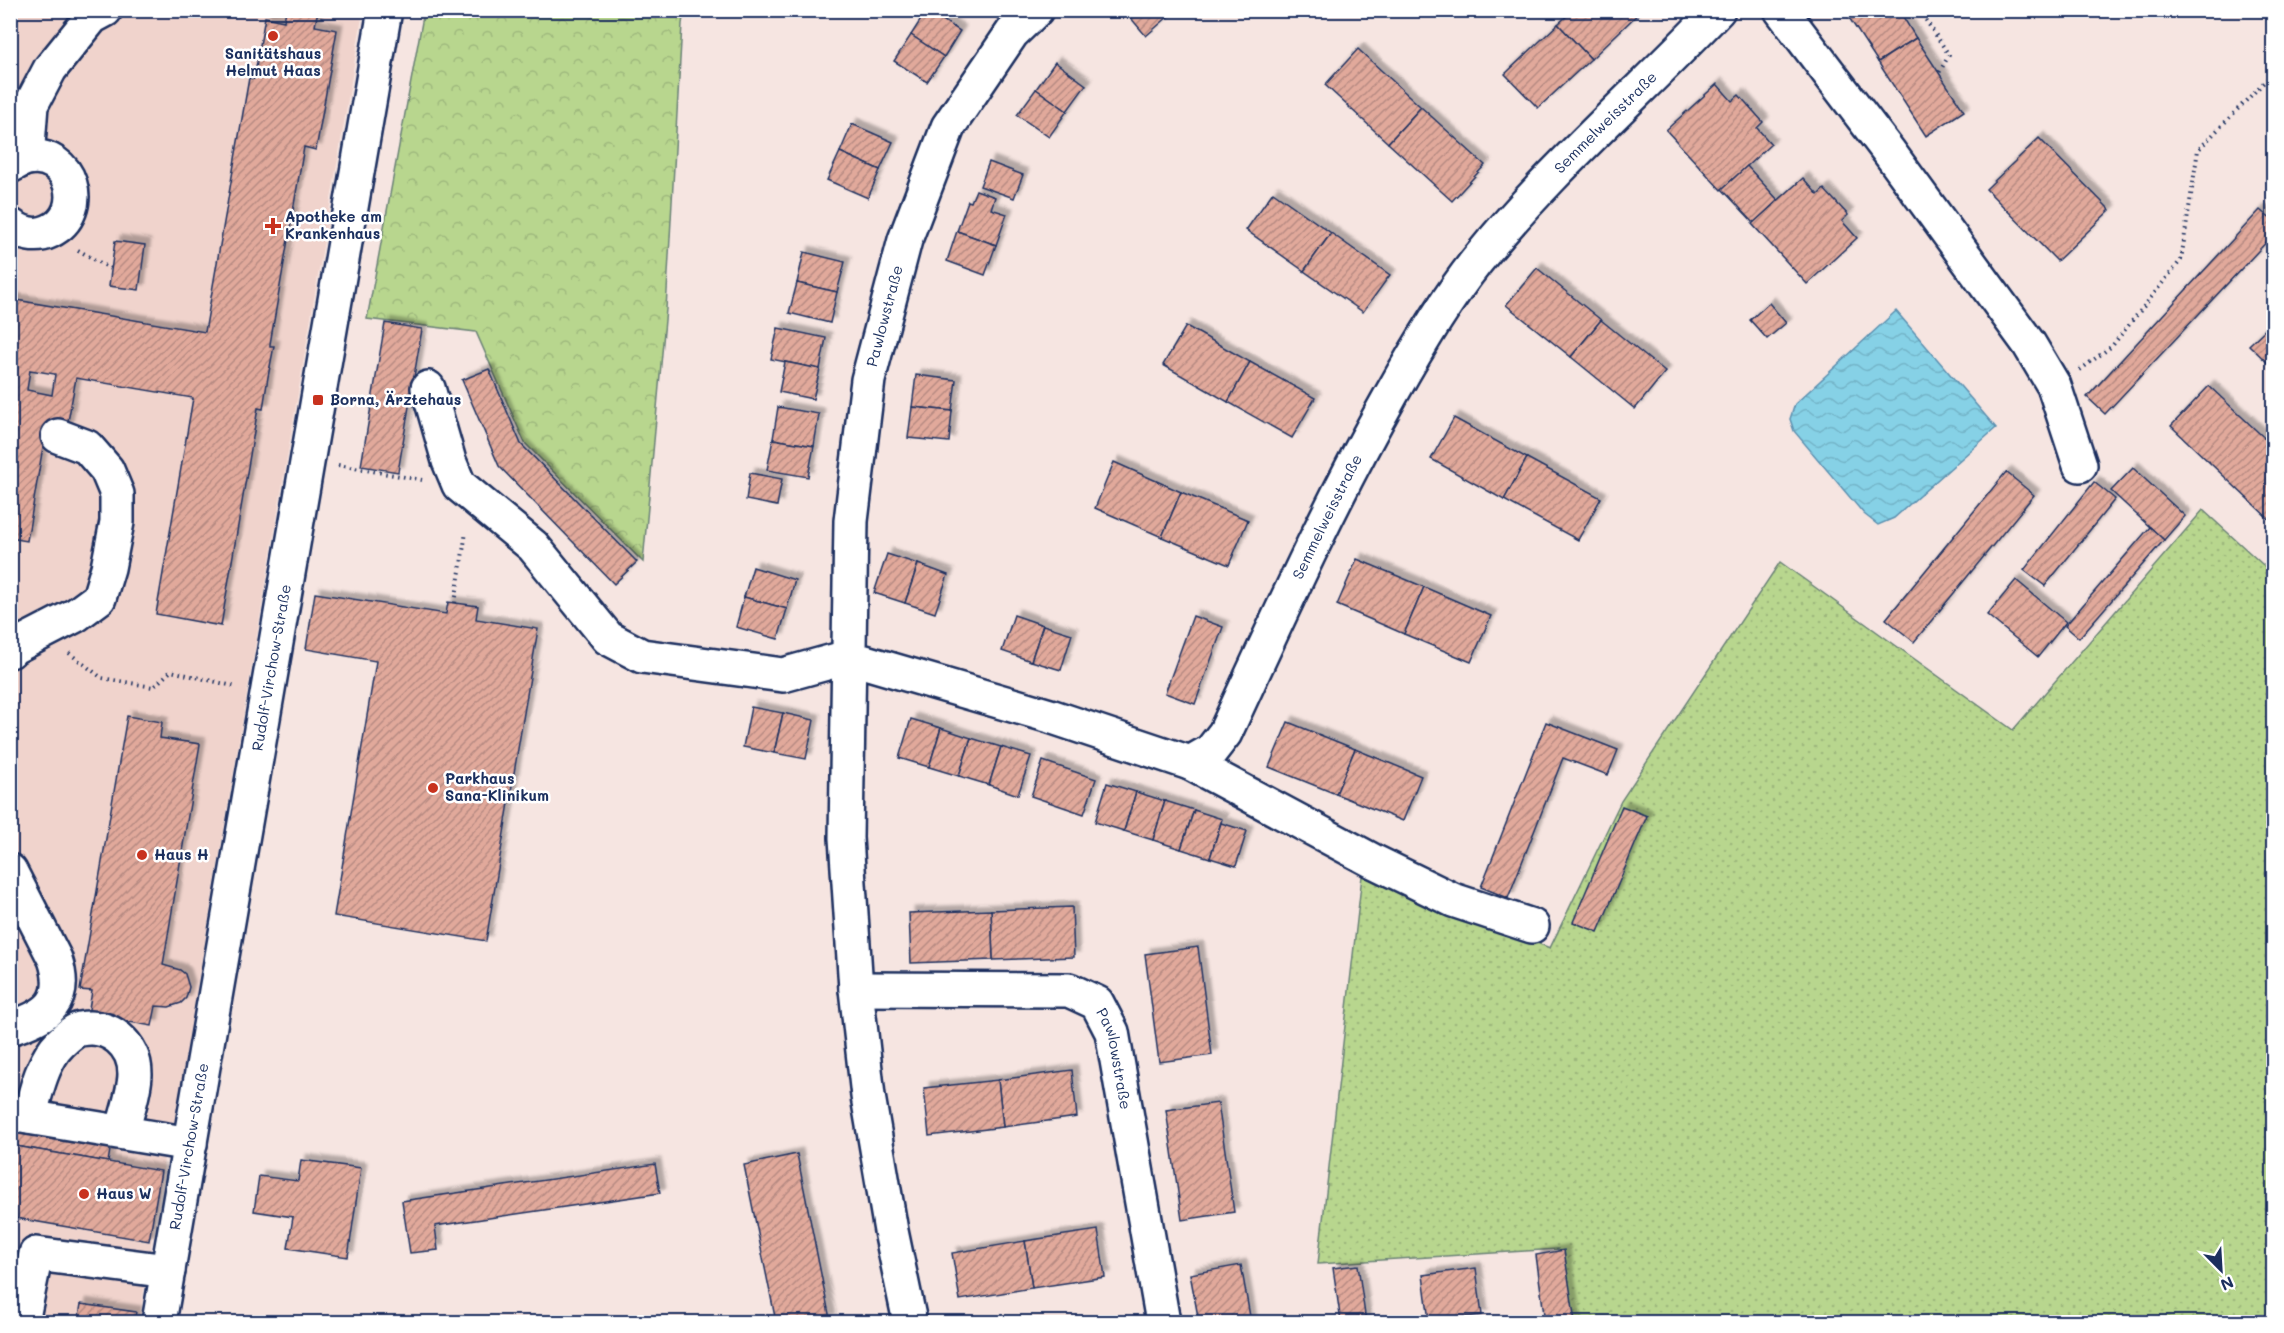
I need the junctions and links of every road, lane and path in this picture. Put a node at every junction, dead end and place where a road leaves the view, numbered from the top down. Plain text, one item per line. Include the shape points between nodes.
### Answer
1 (105, 10) edge
2 (385, 10) edge
3 (1036, 10) edge
4 (1718, 10) edge
5 (1781, 10) edge
6 (1919, 10) edge
7 (2274, 72) edge
8 (1939, 73) dead end
9 (19, 162) edge
10 (10, 225) edge
11 (2054, 386) junction
12 (428, 388) dead end
13 (58, 436) dead end
14 (334, 464) dead end
15 (2080, 465) dead end
16 (398, 476) dead end
17 (472, 496) junction
18 (455, 603) dead end
19 (50, 628) junction
20 (10, 651) edge
21 (848, 657) junction
22 (267, 694) junction
23 (1190, 763) junction
24 (10, 871) edge
25 (1533, 926) dead end
26 (856, 989) junction
27 (10, 1028) edge
28 (20, 1116) edge
29 (122, 1132) junction
30 (190, 1144) junction
31 (168, 1271) junction
32 (22, 1323) edge
33 (159, 1323) edge
34 (910, 1323) edge
35 (1163, 1323) edge

1 - 9 street via 92,17 50,69 31,105
2 - 22 street, Rudolf-Virchow-Straße
3 - 21 street, Pawlowstraße via 1012,33 948,128 905,240 868,380 851,521
4 - 23 street, Semmelweisstraße via 1536,194 1475,263 1417,348 1367,437 1225,733 1211,751
5 - 11 street via 2029,344
6 - 8 path via 1949,55
7 - 11 path via 2198,150 2181,260 2112,346
9 - 10 street via 46,160 63,170 71,187 72,206 66,218 46,233 33,235
11 - 15 street
12 - 17 street via 449,461 459,485
13 - 19 street via 87,447 107,470 117,494 117,522 99,598
14 - 16 path
17 - 18 path
17 - 21 street via 533,546 608,638 642,656 783,675
19 - 20 street
19 - 22 path via 72,657 102,678 153,687 171,671
21 - 23 street via 1050,716
21 - 26 street, Pawlowstraße via 846,838
22 - 30 street, Rudolf-Virchow-Straße
23 - 25 street via 1453,900
24 - 27 street via 59,972 59,987 51,1008 42,1016
26 - 34 street, Pawlowstraße via 870,1108
26 - 35 street, Pawlowstraße via 1069,990 1096,1003 1112,1032
28 - 29 street
28 - 29 street via 56,1048 77,1029 99,1029 118,1036 131,1050 135,1074
29 - 30 street
30 - 31 street, Rudolf-Virchow-Straße
31 - 32 street via 36,1254
31 - 33 street, Rudolf-Virchow-Straße

